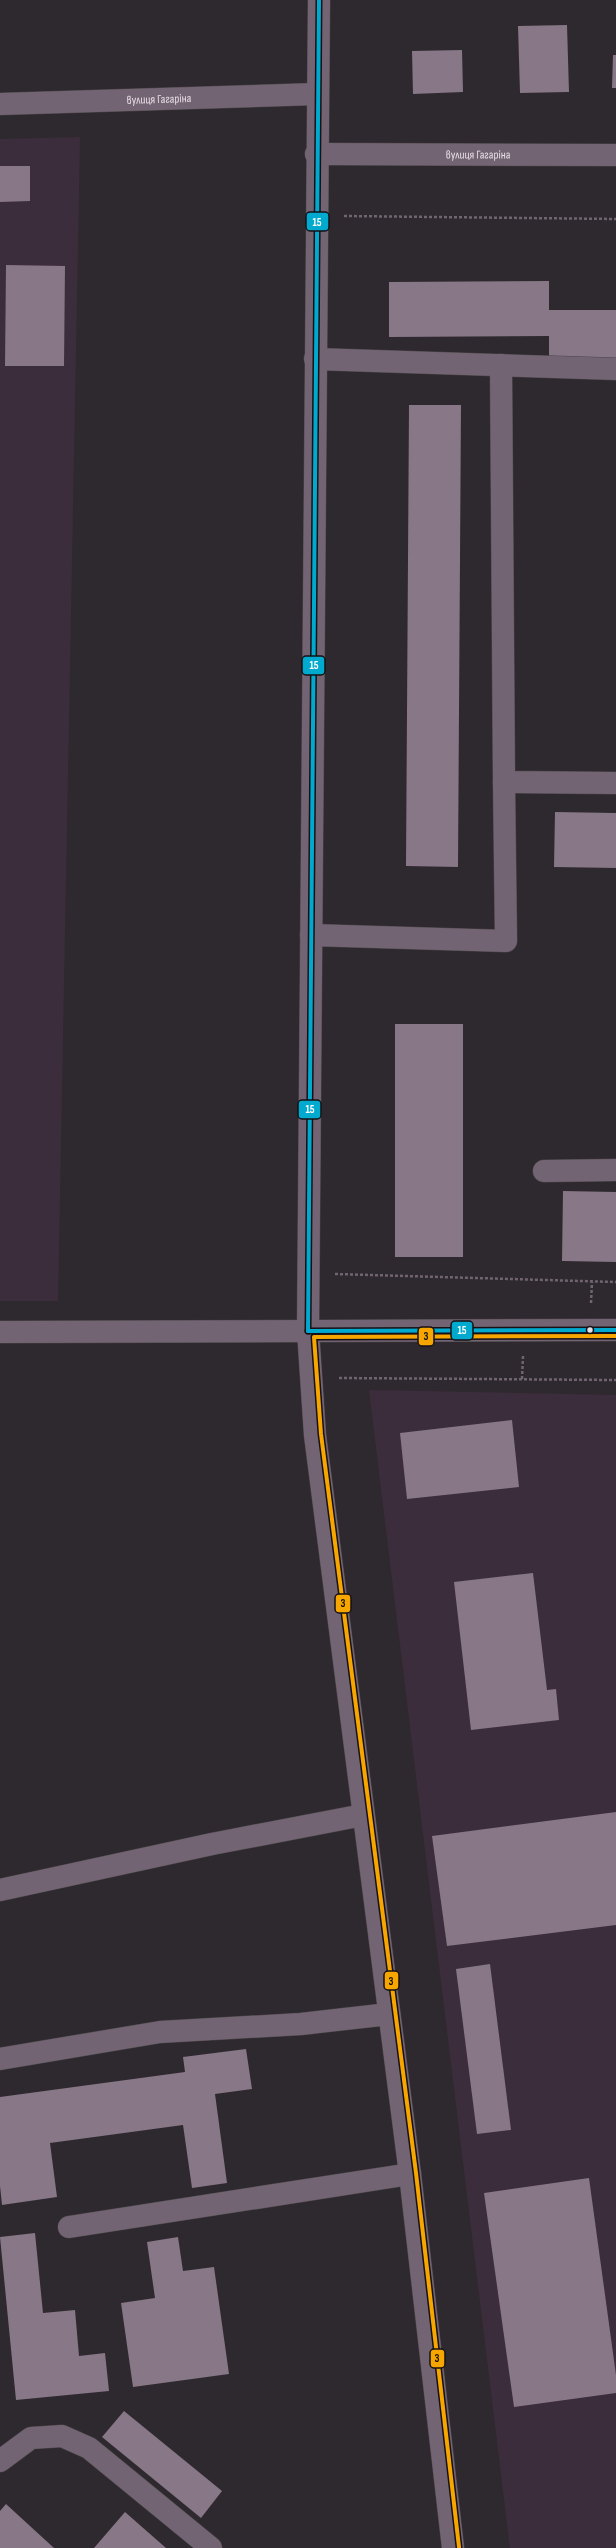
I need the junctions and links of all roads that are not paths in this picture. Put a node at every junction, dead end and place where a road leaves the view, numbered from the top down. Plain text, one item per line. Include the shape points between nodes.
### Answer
1 (319, 0) edge
2 (317, 94) junction
3 (0, 104) edge
4 (316, 154) junction
5 (616, 155) edge
6 (315, 359) junction
7 (501, 366) junction
8 (616, 369) edge
9 (504, 782) junction
10 (616, 783) edge
11 (311, 935) junction
12 (616, 1170) edge
13 (544, 1171) dead end
14 (308, 1330) junction
15 (616, 1330) edge
16 (0, 1332) edge
17 (363, 1815) junction
18 (0, 1890) edge
19 (389, 2014) junction
20 (0, 2059) edge
21 (410, 2174) junction
22 (69, 2227) dead end
23 (0, 2461) edge
24 (211, 2548) edge
25 (453, 2548) edge

1 - 2 street
2 - 3 street, вулиця Гагаріна
2 - 4 street
4 - 5 street, вулиця Гагаріна
4 - 6 street
6 - 7 street
6 - 11 street
7 - 8 street
7 - 9 street
9 - 10 street
9 - 11 street via 506,941
11 - 14 street
12 - 13 street
14 - 15 street
14 - 16 street
14 - 17 street via 315,1435
17 - 18 street via 212,1844
17 - 19 street
19 - 20 street via 301,2024 160,2032
19 - 21 street
21 - 22 street
21 - 25 street
23 - 24 street via 31,2438 62,2436 90,2448

